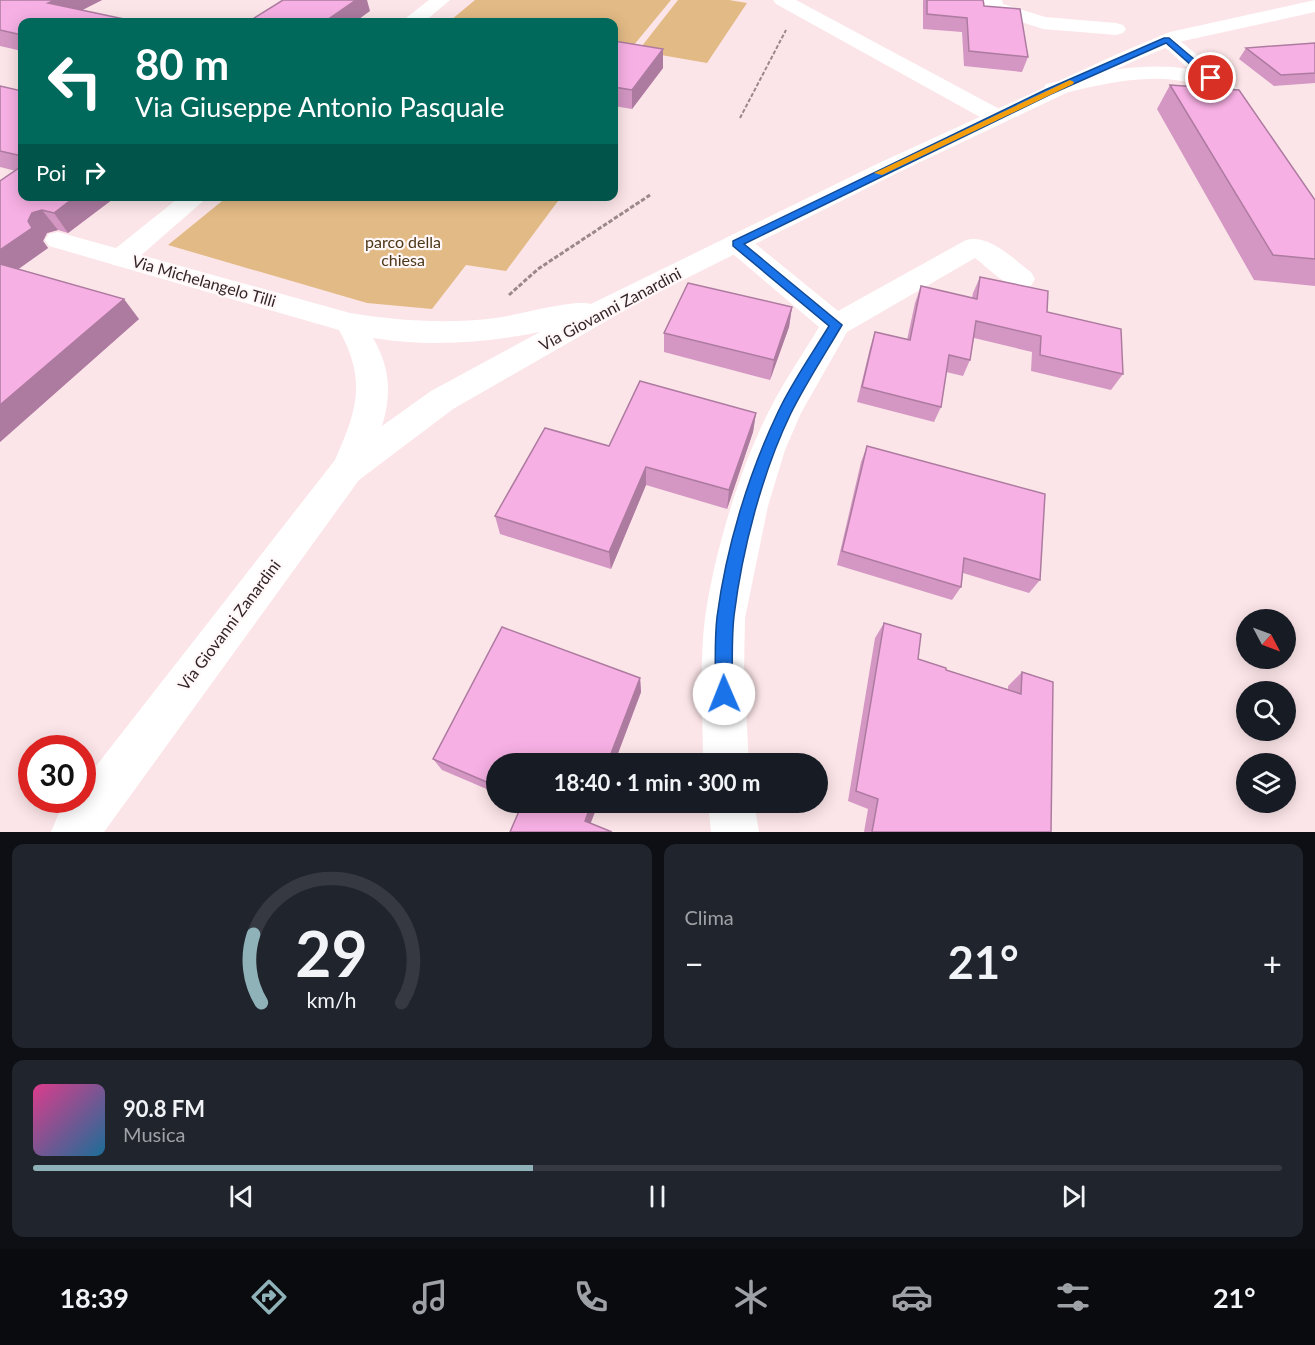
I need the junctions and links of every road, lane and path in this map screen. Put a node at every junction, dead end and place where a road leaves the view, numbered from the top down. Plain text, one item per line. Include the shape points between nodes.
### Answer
1 (441, 0) edge
2 (783, 0) edge
3 (993, 0) edge
4 (1312, 9) edge
5 (418, 18) edge
6 (1116, 29) dead end
7 (1167, 40) junction
8 (1054, 89) junction
9 (1227, 91) junction
10 (997, 117) junction
11 (740, 118) dead end
12 (1263, 145) edge
13 (650, 195) dead end
14 (191, 201) edge
15 (58, 240) edge
16 (736, 243) junction
17 (121, 258) junction
18 (1021, 279) dead end
19 (631, 294) junction
20 (503, 300) dead end
21 (350, 323) junction
22 (836, 325) junction
23 (347, 470) junction
24 (726, 753) edge
25 (732, 813) edge
26 (75, 832) edge
27 (735, 832) edge

1 - 5 street
2 - 10 street
2 - 11 path via 788,25
3 - 6 street via 994,7 1043,23
4 - 7 street, Via Giovanni Zanardini
7 - 8 street, Via Giovanni Zanardini
7 - 9 street
8 - 9 street via 1141,70 1159,70 1194,76
8 - 10 street, Via Giovanni Zanardini
9 - 12 street
10 - 16 street, Via Giovanni Zanardini
13 - 20 path via 538,269
14 - 17 street
15 - 17 street, Via Michelangelo Tilli
16 - 19 street, Via Giovanni Zanardini
16 - 22 street
17 - 21 street, Via Michelangelo Tilli
18 - 22 street via 976,246
19 - 21 street, Via Michelangelo Tilli via 570,315 494,328 420,332
19 - 23 street, Via Giovanni Zanardini via 442,400
21 - 23 street via 365,347 374,377 371,409
22 - 24 street via 790,401 768,450 750,506 725,618
23 - 26 street, Via Giovanni Zanardini
25 - 27 street

